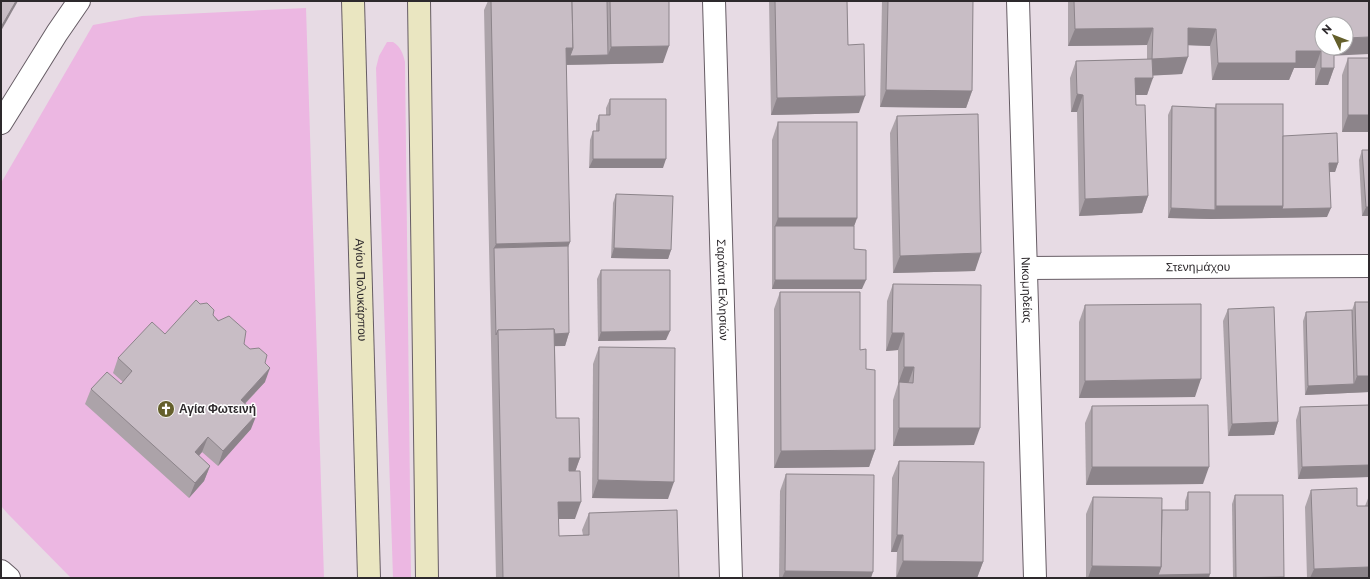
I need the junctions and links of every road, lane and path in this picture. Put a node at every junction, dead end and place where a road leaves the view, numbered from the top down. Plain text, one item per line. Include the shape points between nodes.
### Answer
1 (79, 1) edge
2 (353, 1) edge
3 (419, 1) edge
4 (714, 1) edge
5 (1018, 1) edge
6 (1, 122) edge
7 (1369, 266) edge
8 (1026, 268) junction
9 (1, 571) edge
10 (9, 578) edge
11 (369, 578) edge
12 (426, 578) edge
13 (731, 578) edge
14 (1035, 578) edge

1 - 6 street
2 - 11 street, Αγίου Πολυκάρπου
3 - 12 street
4 - 13 street, Σαράντα Εκλησιών
5 - 8 street, Νικομηδείας
7 - 8 street, Στενημάχου
8 - 14 street, Νικομηδείας
9 - 10 street

